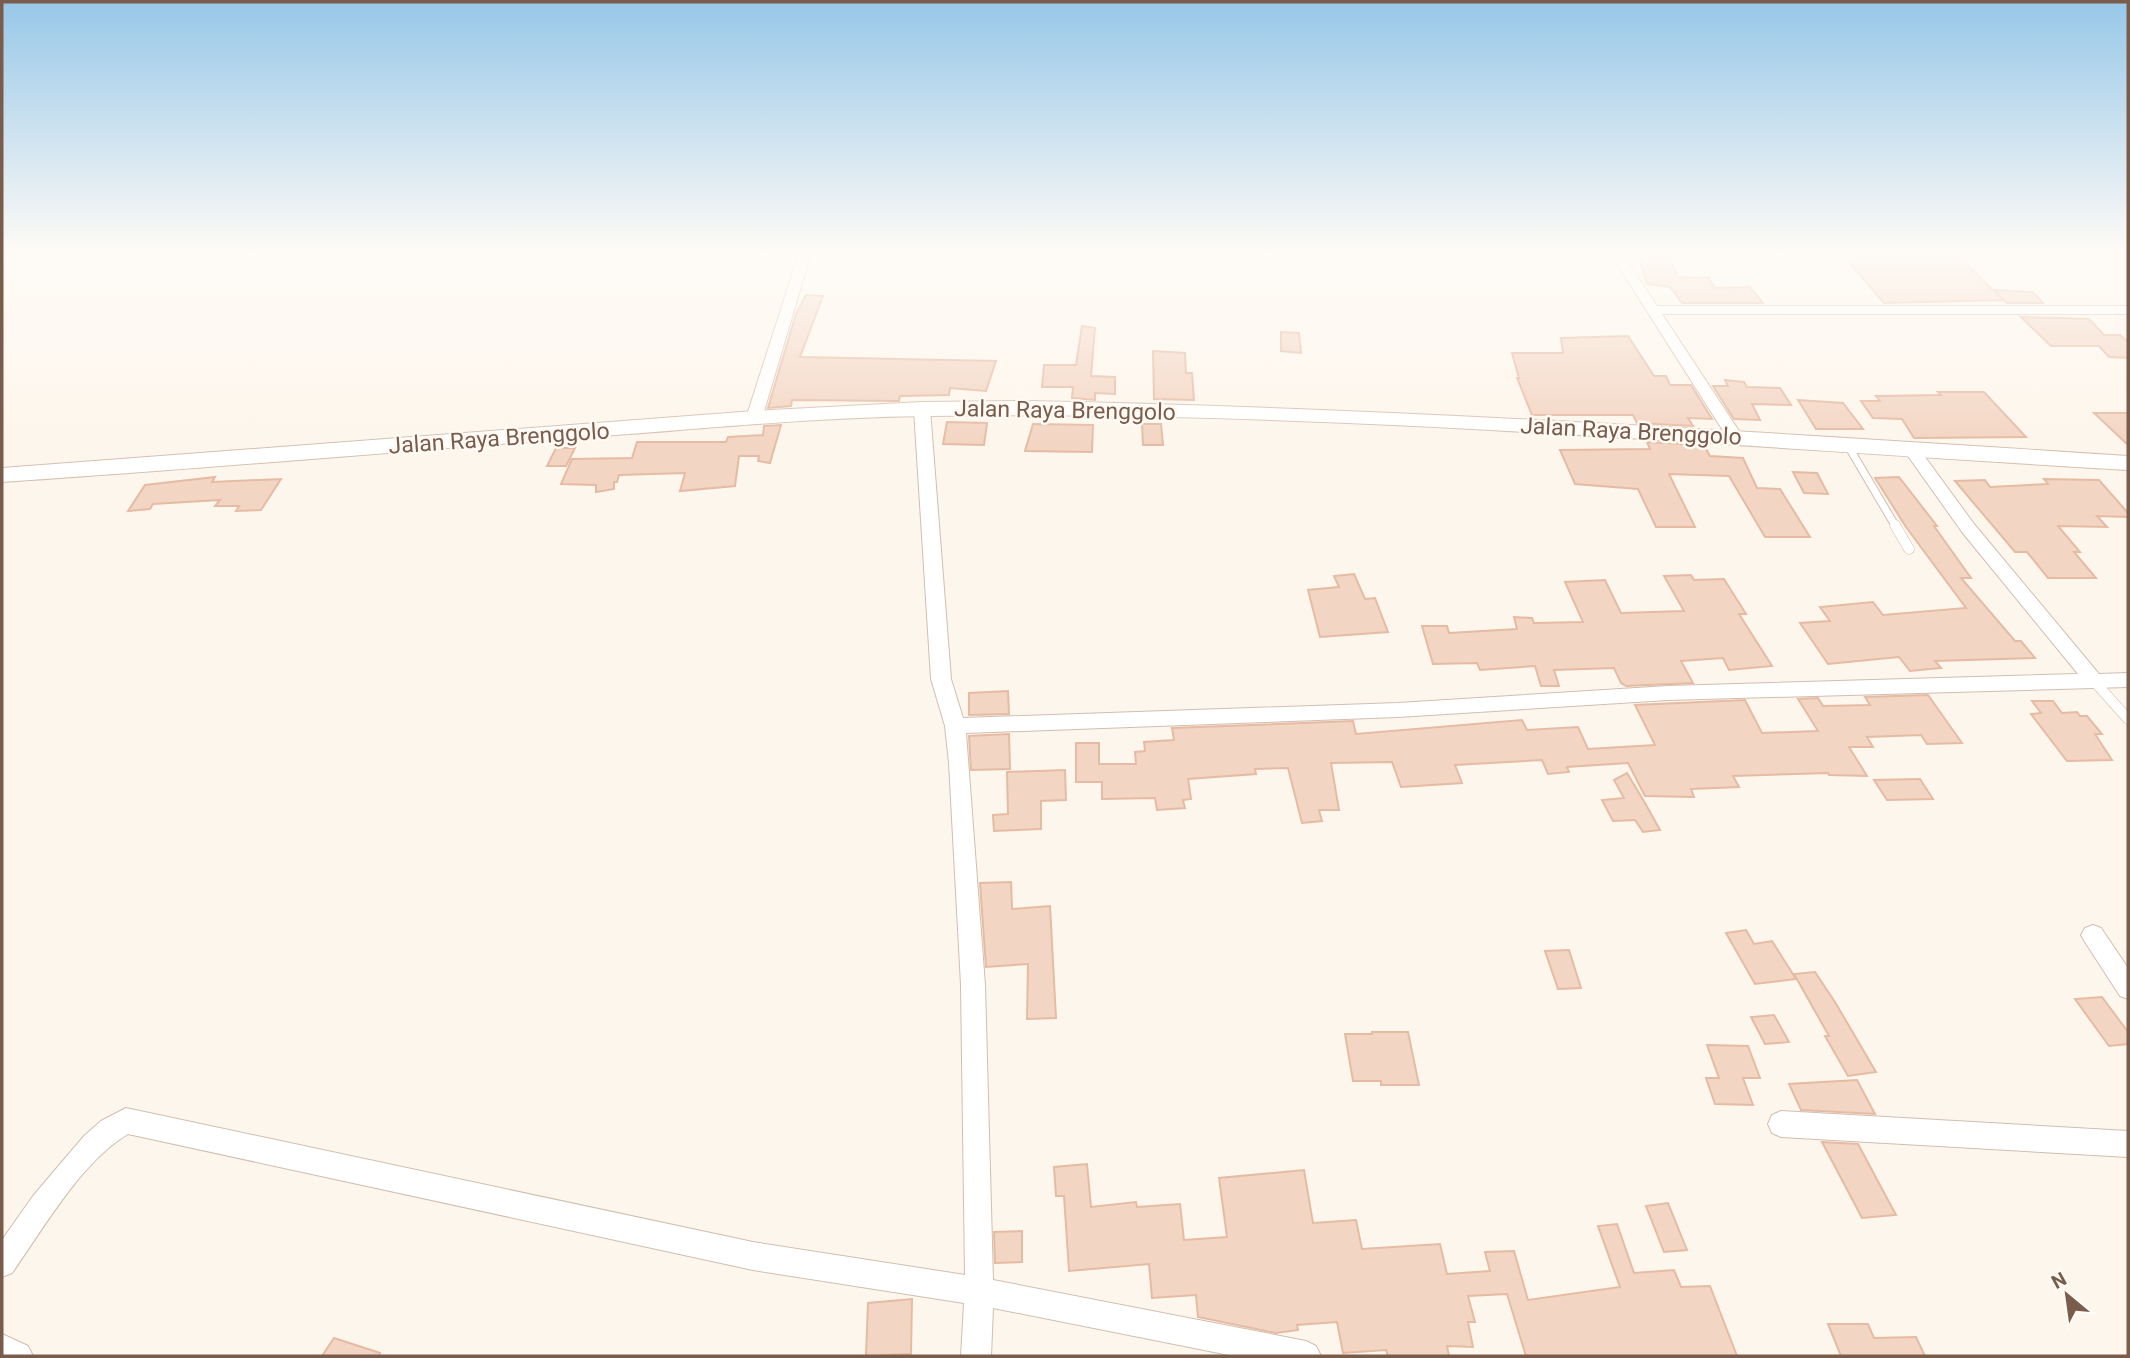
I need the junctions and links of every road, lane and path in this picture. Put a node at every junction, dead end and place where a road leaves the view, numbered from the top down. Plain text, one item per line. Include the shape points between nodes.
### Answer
1 (785, 316) edge
2 (1655, 316) edge
3 (922, 409) junction
4 (754, 418) junction
5 (1735, 437) junction
6 (1847, 444) junction
7 (1911, 449) junction
8 (2128, 463) edge
9 (2, 475) edge
10 (1909, 550) dead end
11 (2128, 680) edge
12 (2094, 681) junction
13 (2128, 719) edge
14 (955, 726) junction
15 (2093, 935) dead end
16 (2128, 988) edge
17 (1781, 1124) dead end
18 (2128, 1144) edge
19 (2, 1263) edge
20 (979, 1292) junction
21 (2, 1348) edge
22 (18, 1356) edge
23 (976, 1356) edge
24 (1306, 1356) edge

1 - 4 street
2 - 5 street
3 - 4 main road, Jalan Raya Brenggolo
3 - 5 main road, Jalan Raya Brenggolo via 1238,412
3 - 14 street via 941,679
4 - 9 main road, Jalan Raya Brenggolo
5 - 6 main road, Jalan Raya Brenggolo
6 - 7 main road, Jalan Raya Brenggolo
6 - 10 lane
7 - 8 main road, Jalan Raya Brenggolo
7 - 12 street via 1968,527
11 - 12 street
12 - 13 lane
12 - 14 street via 1668,693 1398,710
14 - 20 street via 972,985
15 - 16 street
17 - 18 street
19 - 20 street via 91,1145 110,1127 126,1121 753,1256
20 - 23 street
20 - 24 street
21 - 22 street

